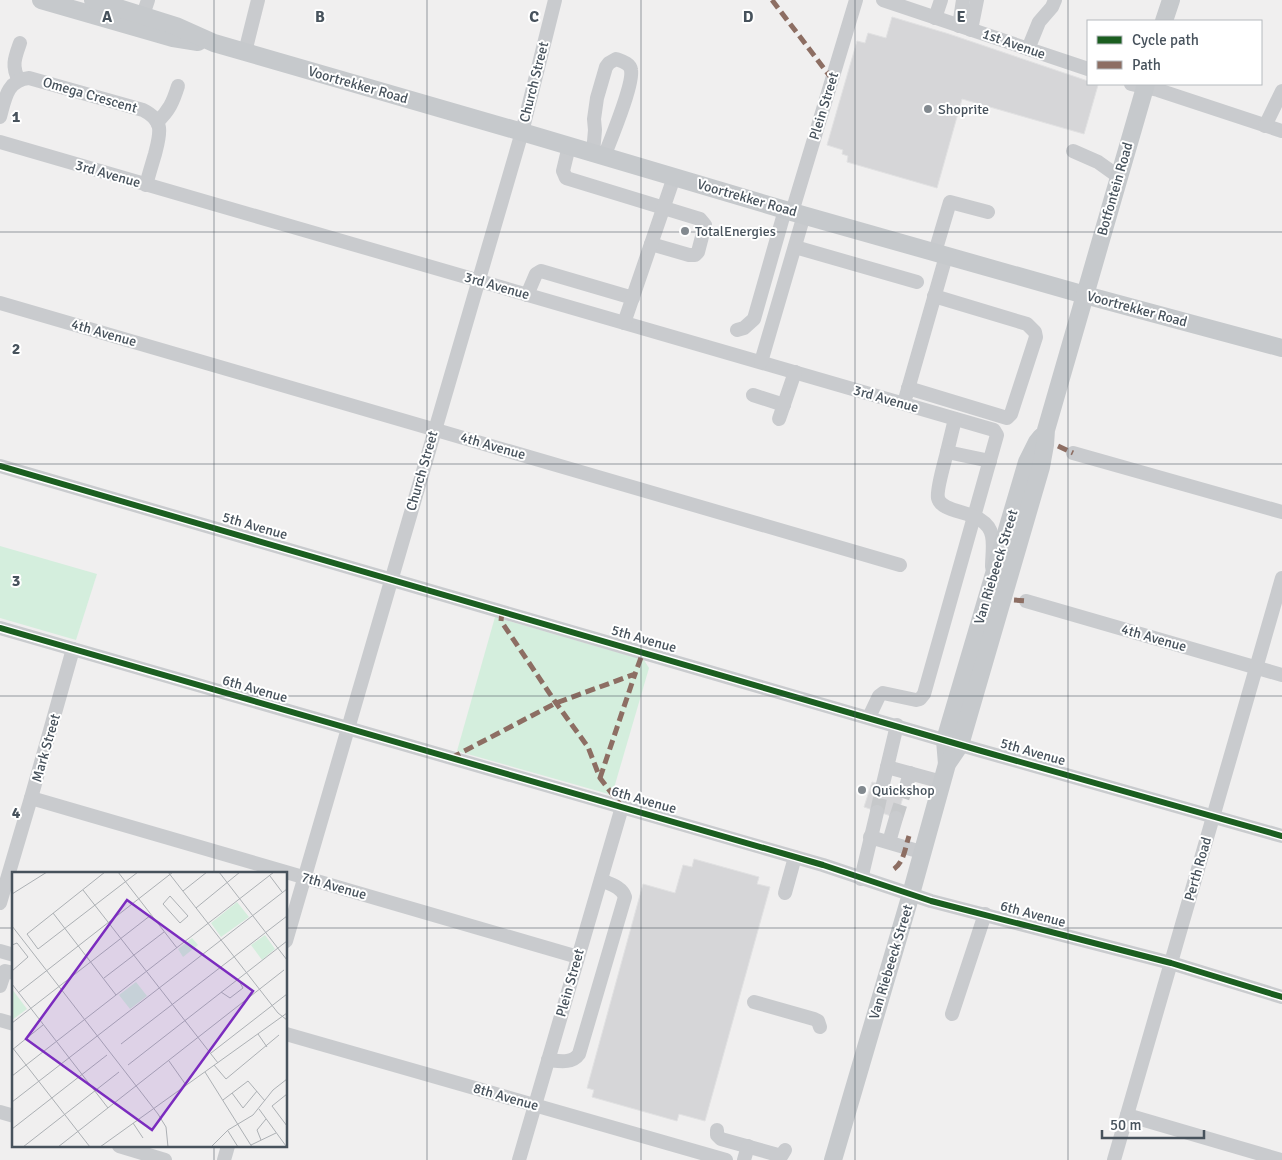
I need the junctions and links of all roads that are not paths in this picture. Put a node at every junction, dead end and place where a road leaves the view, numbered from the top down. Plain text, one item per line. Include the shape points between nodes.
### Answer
1 (41, 0) edge
2 (93, 0) edge
3 (258, 0) edge
4 (555, 0) edge
5 (856, 0) edge
6 (883, 0) edge
7 (941, 0) edge
8 (963, 0) edge
9 (978, 0) edge
10 (1055, 0) edge
11 (1171, 0) edge
12 (145, 8) edge
13 (935, 18) junction
14 (1164, 20) edge
15 (965, 28) junction
16 (20, 43) dead end
17 (214, 43) junction
18 (1028, 49) junction
19 (245, 52) junction
20 (1087, 69) edge
21 (20, 80) junction
22 (1141, 85) edge
23 (178, 86) dead end
24 (1282, 91) edge
25 (0, 117) edge
26 (157, 122) junction
27 (1265, 126) junction
28 (522, 132) junction
29 (1282, 132) edge
30 (0, 142) edge
31 (569, 146) junction
32 (1073, 152) dead end
33 (599, 155) junction
34 (674, 177) junction
35 (1119, 177) junction
36 (146, 185) junction
37 (664, 209) junction
38 (794, 212) junction
39 (988, 212) dead end
40 (651, 244) junction
41 (795, 247) junction
42 (940, 254) junction
43 (478, 280) junction
44 (916, 282) dead end
45 (527, 294) junction
46 (1085, 295) junction
47 (934, 296) junction
48 (632, 298) junction
49 (0, 303) edge
50 (624, 322) junction
51 (736, 330) dead end
52 (1282, 348) edge
53 (761, 362) junction
54 (795, 372) junction
55 (908, 388) junction
56 (753, 395) dead end
57 (904, 404) junction
58 (784, 405) junction
59 (779, 419) dead end
60 (956, 419) junction
61 (434, 429) junction
62 (1045, 433) junction
63 (947, 452) junction
64 (1073, 453) dead end
65 (990, 461) junction
66 (0, 466) edge
67 (1282, 512) edge
68 (973, 516) junction
69 (900, 565) dead end
70 (1282, 578) edge
71 (391, 579) junction
72 (992, 581) junction
73 (1026, 602) dead end
74 (0, 628) edge
75 (73, 649) junction
76 (1256, 667) junction
77 (1282, 675) edge
78 (869, 717) junction
79 (897, 726) junction
80 (349, 728) junction
81 (953, 742) junction
82 (887, 767) junction
83 (910, 773) junction
84 (942, 782) junction
85 (883, 784) tunnel mouth
86 (905, 790) tunnel mouth
87 (32, 798) junction
88 (622, 807) junction
89 (877, 812) tunnel mouth
90 (1213, 816) junction
91 (896, 818) tunnel mouth
92 (1282, 836) edge
93 (870, 837) junction
94 (889, 842) junction
95 (921, 852) junction
96 (795, 857) junction
97 (288, 872) edge
98 (288, 872) edge
99 (305, 877) junction
100 (861, 878) junction
101 (601, 880) junction
102 (785, 893) dead end
103 (911, 894) junction
104 (0, 904) edge
105 (985, 914) junction
106 (288, 934) edge
107 (578, 957) junction
108 (1171, 963) junction
109 (12, 973) edge
110 (0, 986) edge
111 (1282, 997) edge
112 (754, 1002) dead end
113 (952, 1014) dead end
114 (820, 1027) dead end
115 (288, 1035) edge
116 (548, 1060) junction
117 (535, 1106) junction
118 (1127, 1115) junction
119 (717, 1130) dead end
120 (748, 1146) junction
121 (125, 1148) edge
122 (785, 1150) dead end
123 (720, 1159) edge
124 (164, 1160) edge
125 (519, 1160) edge
126 (744, 1160) edge
127 (833, 1160) edge
128 (1114, 1160) edge
129 (1281, 1160) edge

1 - 17 main road, Voortrekker Road via 174,38
2 - 12 main road, Voortrekker Road
3 - 19 street
4 - 28 street, Church Street
5 - 38 street, Plein Street
6 - 13 street, 1st Avenue
7 - 13 street
8 - 15 street
9 - 15 street
10 - 18 street via 1039,22
11 - 14 main road
12 - 17 main road, Voortrekker Road
13 - 15 street, 1st Avenue
15 - 18 street, 1st Avenue
16 - 21 street via 14,66
17 - 19 main road, Voortrekker Road
18 - 20 street, 1st Avenue
19 - 28 main road, Voortrekker Road
21 - 25 street via 10,86
21 - 26 street, Omega Crescent via 34,79 143,110
22 - 27 street
22 - 35 main road, Botfontein Road
23 - 26 street via 172,105
24 - 27 street
26 - 36 street via 160,135
27 - 29 street
28 - 31 main road, Voortrekker Road
28 - 43 street, Church Street
30 - 36 street, 3rd Avenue
31 - 33 main road, Voortrekker Road
31 - 37 street via 563,171 566,178
32 - 35 street via 1098,162
33 - 33 street via 594,119 597,98 606,67 616,59 629,66 630,79 616,125
33 - 34 main road, Voortrekker Road
34 - 37 street
34 - 38 main road, Voortrekker Road
35 - 46 main road, Botfontein Road
36 - 43 street, 3rd Avenue
37 - 40 street
37 - 40 street via 703,222 698,252 692,256
38 - 41 street
38 - 42 main road, Voortrekker Road
38 - 51 street via 754,319
39 - 42 street via 950,202
40 - 48 street
41 - 44 street
41 - 53 street
42 - 46 main road, Voortrekker Road
42 - 47 street
43 - 45 street, 3rd Avenue
43 - 61 street, Church Street
45 - 48 street via 536,274 542,271
45 - 50 street, 3rd Avenue
46 - 52 main road, Voortrekker Road
46 - 62 main road, Van Riebeeck Street
47 - 55 street
47 - 55 street via 1027,324 1036,332 1036,338 1007,418
48 - 50 street
49 - 61 street, 4th Avenue
50 - 53 street, 3rd Avenue
53 - 54 street, 3rd Avenue
54 - 57 street, 3rd Avenue
54 - 58 street
55 - 57 street
56 - 58 street
57 - 60 street, 3rd Avenue
58 - 59 street
60 - 63 street
60 - 65 street, 3rd Avenue via 994,430 997,435
61 - 69 street, 4th Avenue
61 - 71 street, Church Street
62 - 72 main road, Van Riebeeck Street via 1027,462
62 - 81 main road, Van Riebeeck Street via 1041,467
63 - 65 street
63 - 68 street via 938,498 944,506
64 - 67 street
65 - 68 street
66 - 71 street, 5th Avenue
68 - 72 street via 988,526 992,536
68 - 78 street via 924,694 916,700 883,693
70 - 76 street, Perth Road
71 - 78 street, 5th Avenue
71 - 80 street, Church Street
72 - 81 main road, Van Riebeeck Street
73 - 76 street, 4th Avenue
74 - 75 street, 6th Avenue
75 - 80 street, 6th Avenue
75 - 87 street, Mark Street
76 - 77 street, 4th Avenue
76 - 90 street, Perth Road
78 - 79 street, 5th Avenue
79 - 81 street, 5th Avenue
79 - 82 street
80 - 88 street, 6th Avenue
80 - 99 street, Church Street
81 - 84 main road, Van Riebeeck Street
81 - 90 street, 5th Avenue
82 - 83 street
82 - 85 street
83 - 84 street
83 - 86 street
84 - 95 main road, Van Riebeeck Street
87 - 97 street, 7th Avenue
87 - 104 street, Mark Street
88 - 96 street, 6th Avenue
88 - 101 street, Plein Street
89 - 93 street
90 - 92 street, 5th Avenue
90 - 108 street, Perth Road
91 - 94 street
93 - 94 street
93 - 100 street
94 - 95 street
95 - 103 main road, Van Riebeeck Street
96 - 100 street, 6th Avenue
96 - 102 street
98 - 99 street, 7th Avenue
99 - 106 street, Church Street
99 - 107 street, 7th Avenue
100 - 103 street, 6th Avenue
101 - 107 street, Plein Street
101 - 116 street via 624,893 620,916 579,1054 569,1061
103 - 105 street, 6th Avenue
103 - 127 main road, Van Riebeeck Street
105 - 108 street, 6th Avenue
105 - 113 street
107 - 116 street, Plein Street
108 - 111 street, 6th Avenue
108 - 118 street, Perth Road
109 - 110 street via 5,971
112 - 114 street via 814,1019
115 - 117 street, 8th Avenue
116 - 117 street, Plein Street
117 - 123 street, 8th Avenue
117 - 125 street, Plein Street
118 - 128 street, Perth Road
118 - 129 street
119 - 120 street via 721,1138
120 - 122 street via 780,1155
120 - 126 street
121 - 124 street

